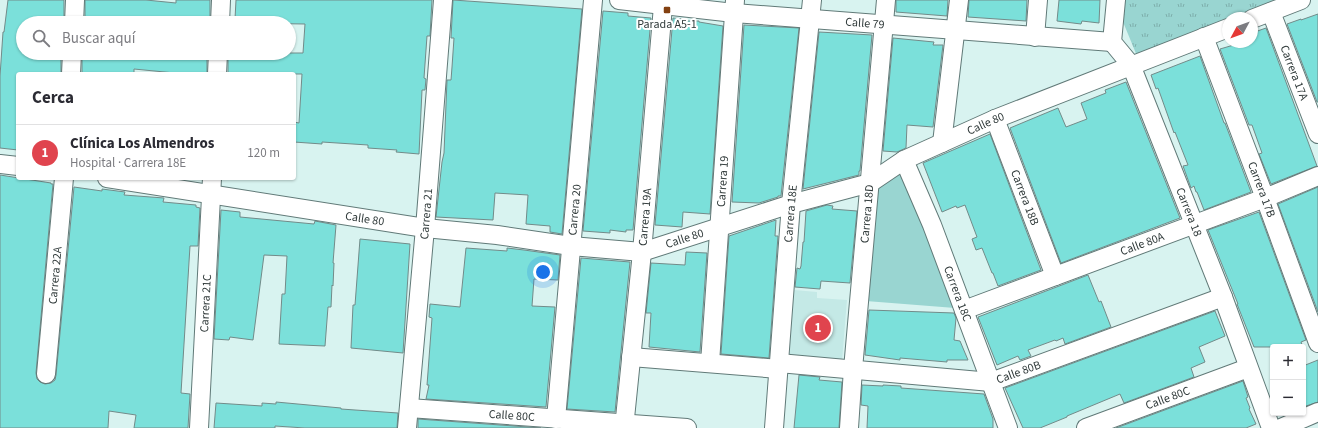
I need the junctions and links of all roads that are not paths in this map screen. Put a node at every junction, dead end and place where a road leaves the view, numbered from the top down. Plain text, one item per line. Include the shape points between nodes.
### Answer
1 (75, 0) edge
2 (221, 0) edge
3 (443, 0) edge
4 (593, 0) edge
5 (619, 0) edge
6 (812, 0) edge
7 (886, 0) edge
8 (959, 0) edge
9 (1038, 0) edge
10 (1116, 0) edge
11 (1301, 0) edge
12 (663, 6) junction
13 (735, 6) edge
14 (1271, 12) junction
15 (74, 16) edge
16 (220, 16) edge
17 (1258, 17) edge
18 (810, 19) junction
19 (883, 25) junction
20 (1222, 30) edge
21 (956, 31) junction
22 (1035, 37) junction
23 (1204, 37) junction
24 (1112, 42) junction
25 (72, 60) edge
26 (218, 60) edge
27 (1131, 65) junction
28 (71, 72) edge
29 (217, 72) edge
30 (995, 119) junction
31 (1318, 134) edge
32 (942, 143) junction
33 (904, 160) junction
34 (0, 164) edge
35 (16, 166) edge
36 (1318, 176) edge
37 (64, 180) edge
38 (130, 180) edge
39 (870, 183) junction
40 (212, 187) edge
41 (1265, 198) junction
42 (791, 204) junction
43 (1194, 224) junction
44 (425, 228) junction
45 (719, 228) junction
46 (571, 246) junction
47 (642, 252) junction
48 (1055, 276) junction
49 (1223, 297) junction
50 (964, 310) junction
51 (1318, 343) edge
52 (631, 357) junction
53 (710, 363) junction
54 (779, 366) junction
55 (1248, 368) junction
56 (853, 369) junction
57 (46, 374) dead end
58 (991, 382) junction
59 (409, 408) junction
60 (1318, 412) edge
61 (556, 419) junction
62 (624, 426) edge
63 (199, 428) edge
64 (407, 428) edge
65 (687, 428) edge
66 (774, 428) edge
67 (849, 428) edge
68 (1008, 428) edge
69 (1086, 428) edge
70 (1271, 428) edge
71 (1281, 428) edge

1 - 15 street
2 - 16 street
3 - 44 street, Carrera 21
4 - 46 street, Carrera 20
5 - 12 street, Calle 79
6 - 18 street, Carrera 18E
7 - 19 street, Carrera 18D
8 - 21 street
9 - 22 street
10 - 24 street
11 - 14 street
12 - 13 street, Calle 79
12 - 47 street, Carrera 19A
13 - 18 street, Calle 79
13 - 45 street, Carrera 19
14 - 17 street
14 - 31 street, Carrera 17A
18 - 19 street, Calle 79
18 - 42 street, Carrera 18E
19 - 21 street, Calle 79
19 - 39 street, Carrera 18D
20 - 23 street, Calle 80
21 - 22 street, Calle 79
21 - 32 street
22 - 24 street, Calle 79
23 - 27 street, Calle 80
23 - 41 street, Carrera 17B
24 - 27 street, Carrera 18
25 - 28 street
26 - 29 street
27 - 30 street, Calle 80
27 - 43 street, Carrera 18
30 - 32 street, Calle 80
30 - 48 street, Carrera 18B
32 - 33 street, Calle 80
33 - 39 street, Calle 80
33 - 50 street, Carrera 18C
34 - 35 street
36 - 41 street, Calle 80A
37 - 57 street, Carrera 22A
38 - 40 street, Calle 80
39 - 42 street, Calle 80
39 - 56 street, Carrera 18D
40 - 44 street, Calle 80
40 - 63 street, Carrera 21C
41 - 43 street, Calle 80A
41 - 51 street, Carrera 17B
42 - 45 street, Calle 80
42 - 54 street, Carrera 18E
43 - 48 street, Calle 80A
43 - 49 street, Carrera 18
44 - 46 street, Calle 80
44 - 59 street, Carrera 21
45 - 47 street, Calle 80
45 - 53 street, Carrera 19
46 - 47 street, Calle 80
46 - 61 street, Carrera 20
47 - 52 street, Carrera 19A
48 - 50 street, Calle 80A
49 - 55 street, Carrera 18
49 - 58 street, Calle 80B
50 - 58 street, Carrera 18C
52 - 53 street, Calle 80B
52 - 62 street, Carrera 19A
53 - 54 street, Calle 80B
54 - 56 street, Calle 80B
54 - 66 street, Carrera 18E
55 - 69 street, Calle 80C
55 - 70 street, Carrera 18
56 - 58 street, Calle 80B
56 - 67 street, Carrera 18D
58 - 68 street, Carrera 18C
59 - 61 street, Calle 80C
59 - 64 street, Carrera 21
60 - 71 street
61 - 62 street, Calle 80C
62 - 65 street, Calle 80C

